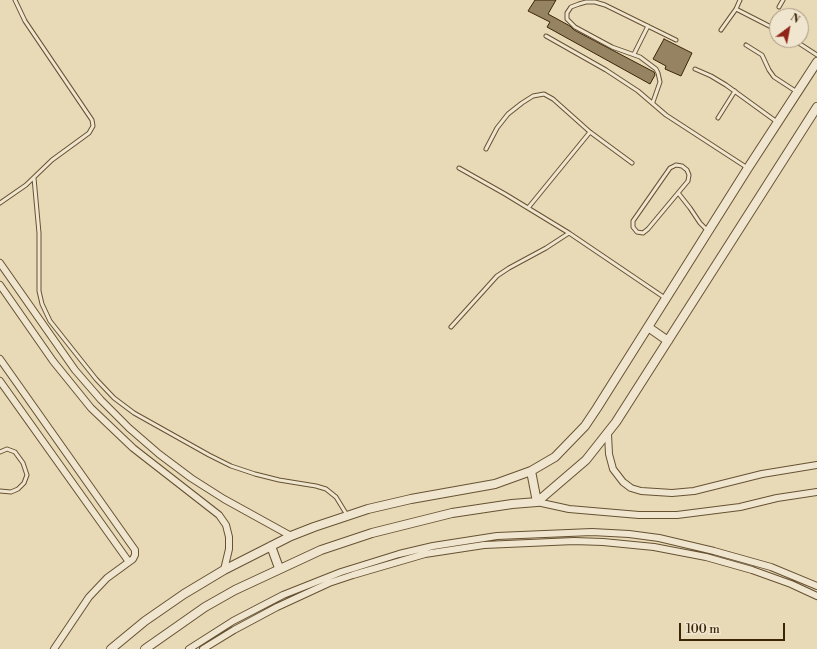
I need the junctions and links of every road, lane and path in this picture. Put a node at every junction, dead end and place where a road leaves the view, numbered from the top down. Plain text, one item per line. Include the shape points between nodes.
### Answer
1 (15, 0) edge
2 (740, 0) edge
3 (783, 0) edge
4 (779, 7) dead end
5 (736, 9) junction
6 (648, 26) junction
7 (769, 26) edge
8 (721, 30) dead end
9 (546, 36) dead end
10 (676, 40) dead end
11 (746, 45) dead end
12 (806, 48) edge
13 (634, 54) junction
14 (817, 55) edge
15 (817, 62) edge
16 (694, 69) dead end
17 (735, 91) junction
18 (797, 92) junction
19 (653, 102) junction
20 (817, 107) edge
21 (718, 118) dead end
22 (778, 123) junction
23 (590, 132) junction
24 (486, 150) dead end
25 (632, 164) dead end
26 (459, 168) dead end
27 (748, 168) junction
28 (34, 178) junction
29 (679, 194) junction
30 (0, 203) edge
31 (528, 208) junction
32 (709, 231) junction
33 (569, 233) junction
34 (0, 263) edge
35 (0, 285) edge
36 (666, 299) junction
37 (451, 327) dead end
38 (648, 327) junction
39 (668, 341) junction
40 (0, 359) edge
41 (0, 380) edge
42 (608, 434) junction
43 (0, 452) edge
44 (817, 465) edge
45 (530, 471) junction
46 (0, 491) edge
47 (817, 492) edge
48 (537, 502) junction
49 (347, 515) junction
50 (292, 536) junction
51 (271, 546) junction
52 (129, 562) junction
53 (279, 568) junction
54 (224, 570) junction
55 (817, 586) edge
56 (817, 596) edge
57 (54, 649) edge
58 (111, 649) edge
59 (145, 649) edge
60 (189, 649) edge
61 (203, 649) edge

1 - 28 lane via 25,21 93,123 89,133
2 - 5 lane
3 - 4 lane
5 - 7 lane
5 - 8 lane
6 - 10 lane
6 - 13 lane
6 - 13 lane via 595,2 571,7 566,13 569,22 580,30 612,47
9 - 19 lane via 606,70
11 - 18 lane via 762,54 768,70 774,77
12 - 14 lane
13 - 19 lane via 658,73 660,82
15 - 18 street
16 - 17 lane
17 - 21 lane
17 - 22 lane
18 - 22 street
19 - 27 lane via 672,119
20 - 39 street
22 - 27 street
23 - 24 lane via 551,97 536,94 508,114 497,128
23 - 25 lane
23 - 31 lane
26 - 31 lane
27 - 32 street
28 - 30 lane
28 - 49 lane via 39,233 39,291 42,304 50,321 100,384 124,406 145,420 220,461 267,477 326,489 336,497
29 - 29 lane via 689,175 685,167 676,165 670,168 634,221 635,230 640,233 646,232
29 - 32 lane via 700,224
31 - 33 lane
32 - 36 street
33 - 36 lane
33 - 37 lane via 497,276
34 - 50 street via 75,370 129,428 196,482
35 - 54 street via 65,378 104,422 149,461 219,515 226,525 229,537
36 - 38 street
38 - 39 street
38 - 45 street via 585,426 555,457
39 - 42 street
40 - 52 street via 134,547 135,555
41 - 52 street
42 - 44 street via 609,460 616,474 627,485 641,491 694,491 762,474
42 - 48 street via 586,460
43 - 46 lane via 7,449 15,452 25,467 26,475 24,483 18,489 10,492
45 - 48 street
45 - 49 street via 494,484 411,499
47 - 48 street via 740,507 677,515 639,515 569,509
48 - 53 street via 468,510 415,522 346,541
49 - 50 street
50 - 51 street
51 - 53 street
51 - 54 street
52 - 57 street via 107,578 89,597
53 - 59 street via 219,599
54 - 58 street via 164,607
55 - 60 street via 757,562 659,538 592,532 497,536 399,554 312,582 233,621
56 - 61 street via 752,570 706,557 654,547 574,541 484,545 425,554 341,579 277,607

